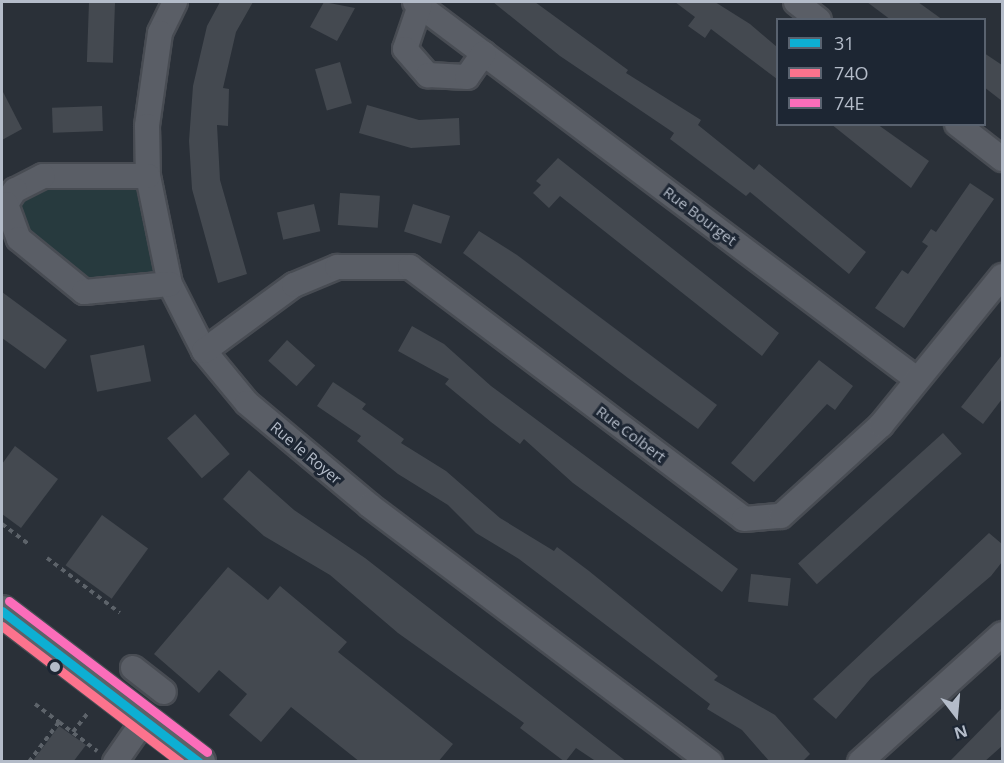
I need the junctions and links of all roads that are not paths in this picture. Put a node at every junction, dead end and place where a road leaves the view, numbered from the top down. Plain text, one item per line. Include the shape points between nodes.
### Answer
1 (175, 2) edge
2 (796, 2) edge
3 (417, 3) edge
4 (816, 18) edge
5 (484, 53) junction
6 (960, 126) edge
7 (1002, 159) edge
8 (148, 176) junction
9 (1002, 276) edge
10 (170, 284) junction
11 (204, 351) junction
12 (915, 378) junction
13 (2, 611) edge
14 (1002, 634) edge
15 (133, 668) dead end
16 (164, 692) dead end
17 (145, 719) junction
18 (107, 757) edge
19 (200, 762) edge
20 (710, 762) edge
21 (860, 762) edge

1 - 8 street, Rue le Royer via 160,33 147,126
2 - 4 street
3 - 5 street, Rue Bourget
3 - 5 street, Rue Bourget via 405,50 428,75 467,77
5 - 12 street, Rue Bourget
6 - 7 street
8 - 10 street, Rue le Royer
8 - 10 street via 43,176 15,190 6,204 19,239 84,292
9 - 12 street, Rue Colbert
10 - 11 street, Rue le Royer
11 - 12 street, Rue Colbert via 294,285 337,267 410,267 744,519 781,516 881,425
11 - 20 street, Rue le Royer via 247,403 370,506
13 - 17 main road
14 - 21 street
15 - 16 street
17 - 18 street
17 - 19 main road

